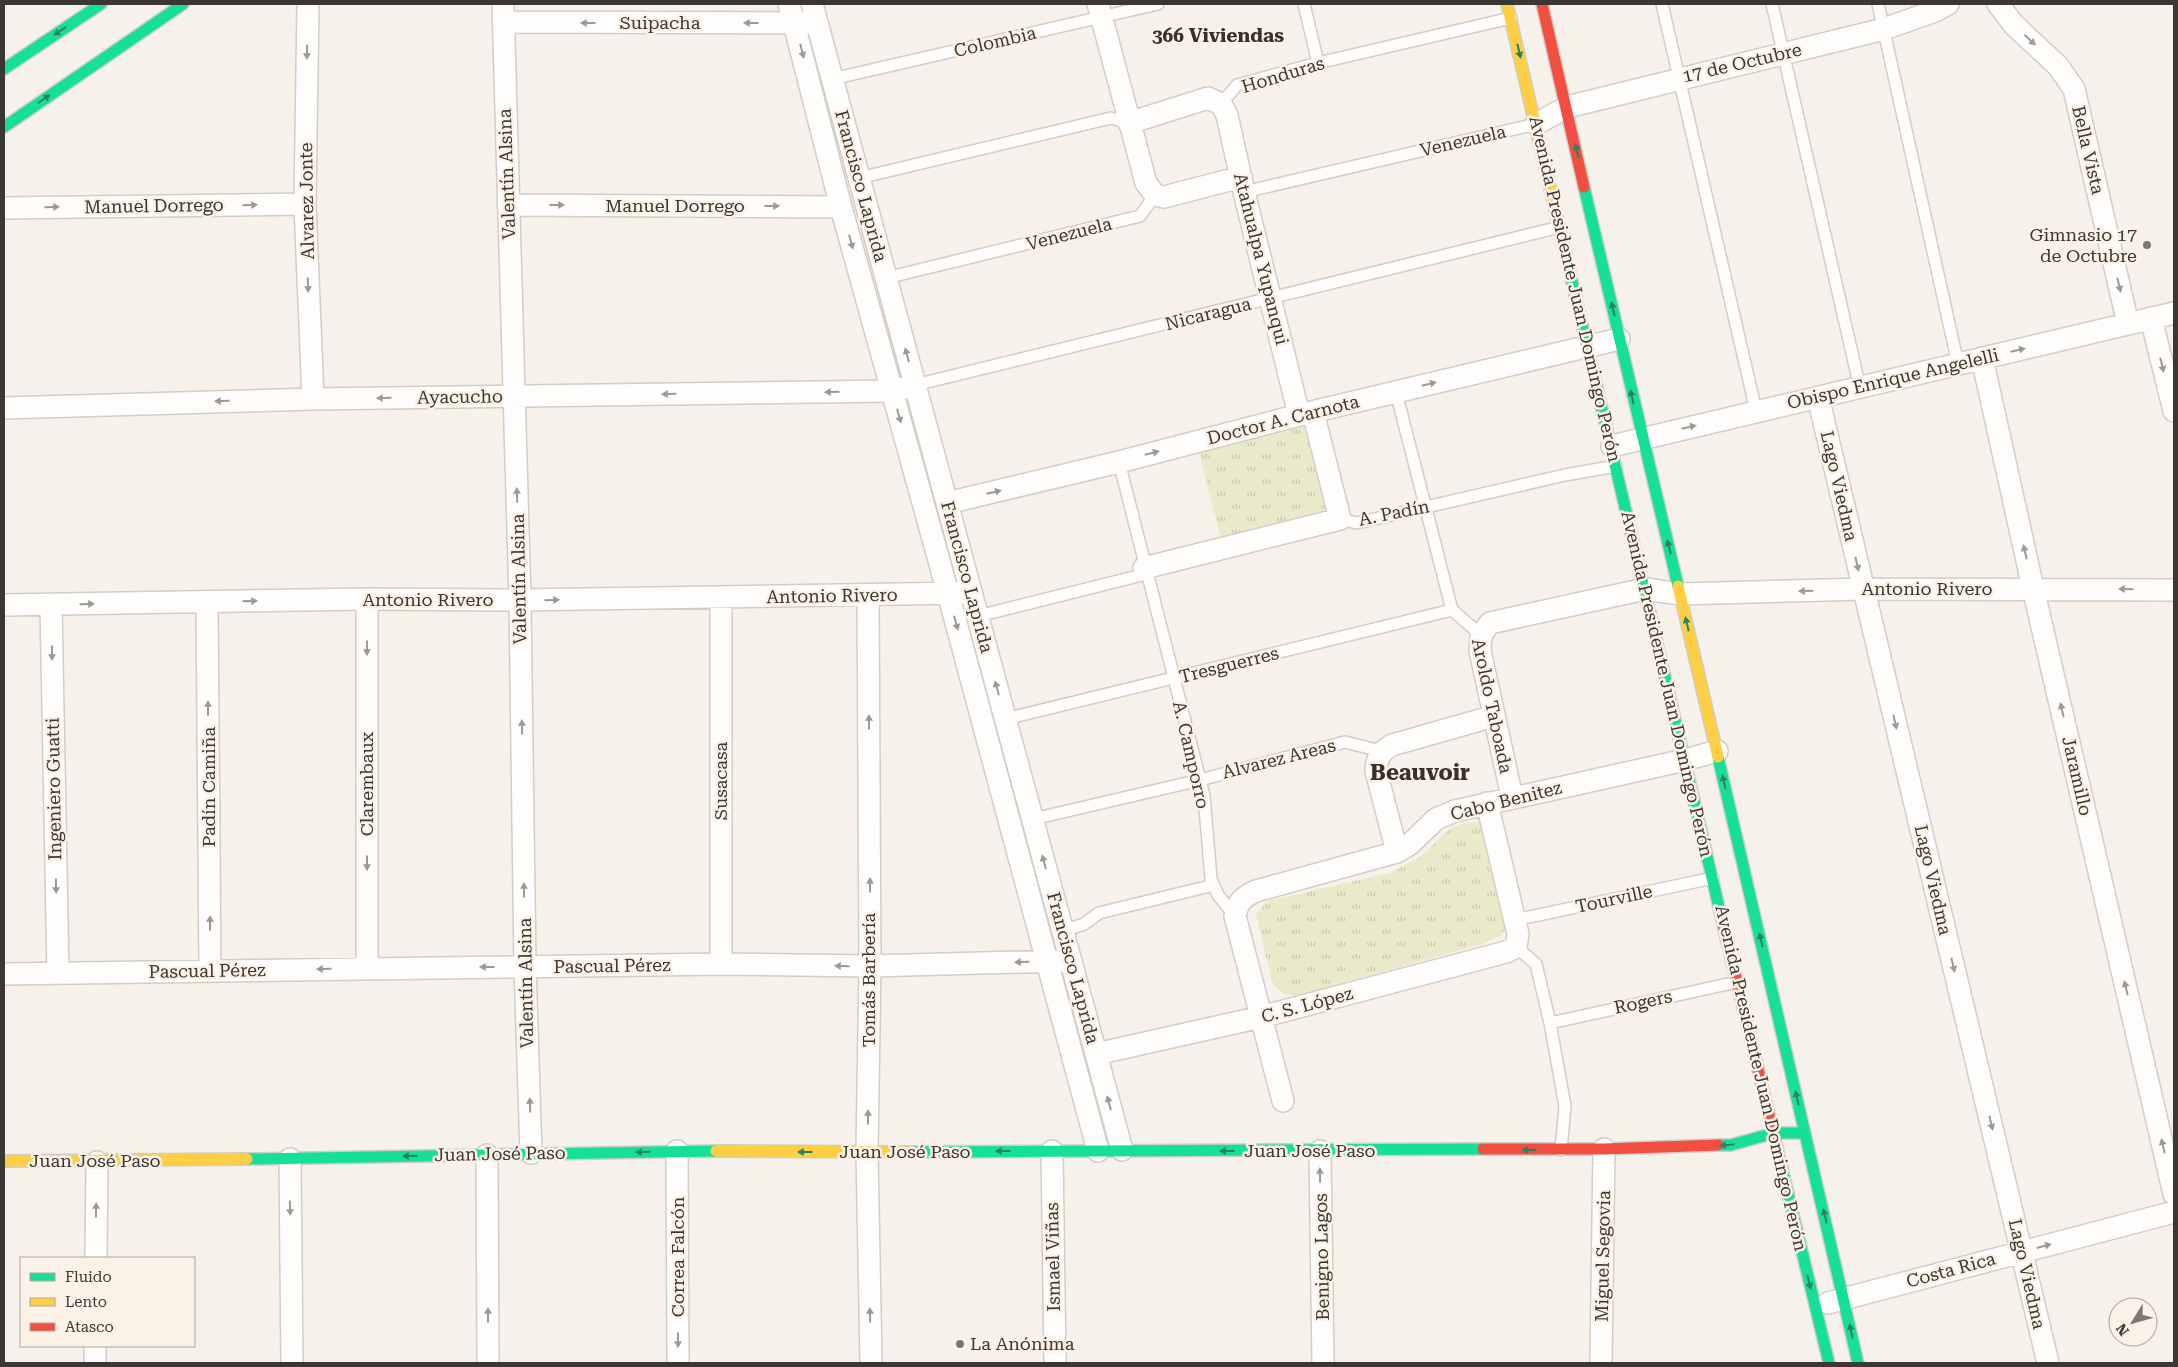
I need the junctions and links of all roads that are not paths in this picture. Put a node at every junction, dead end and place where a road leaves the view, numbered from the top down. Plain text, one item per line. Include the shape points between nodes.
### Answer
1 (100, 4) edge
2 (183, 4) edge
3 (308, 4) edge
4 (1158, 4) edge
5 (1304, 4) edge
6 (1507, 4) edge
7 (1542, 4) edge
8 (1662, 4) edge
9 (1772, 4) edge
10 (1878, 4) edge
11 (1948, 4) edge
12 (1998, 4) edge
13 (1099, 10) edge
14 (503, 13) edge
15 (814, 13) edge
16 (792, 14) edge
17 (1511, 18) junction
18 (1884, 29) junction
19 (1783, 54) junction
20 (1318, 63) junction
21 (4, 70) edge
22 (1680, 78) junction
23 (832, 79) junction
24 (1221, 104) junction
25 (1568, 107) junction
26 (1129, 123) junction
27 (1536, 124) junction
28 (4, 127) edge
29 (859, 178) junction
30 (1243, 185) junction
31 (1154, 195) junction
32 (305, 204) junction
33 (508, 205) junction
34 (842, 207) junction
35 (4, 208) edge
36 (1560, 227) junction
37 (886, 278) junction
38 (1271, 298) junction
39 (2174, 313) edge
40 (2151, 318) junction
41 (2128, 324) junction
42 (1619, 339) junction
43 (1589, 345) junction
44 (1982, 358) junction
45 (1958, 364) junction
46 (915, 385) junction
47 (1860, 388) junction
48 (892, 391) junction
49 (1396, 392) junction
50 (514, 396) junction
51 (1818, 397) junction
52 (313, 399) junction
53 (4, 408) edge
54 (1756, 412) junction
55 (2174, 412) edge
56 (1306, 414) junction
57 (1642, 438) junction
58 (1614, 456) junction
59 (1119, 462) junction
60 (947, 503) junction
61 (1426, 507) junction
62 (1340, 519) junction
63 (1145, 571) junction
64 (2033, 588) junction
65 (1645, 589) junction
66 (1863, 589) junction
67 (2174, 590) edge
68 (971, 592) junction
69 (948, 593) junction
70 (1680, 594) junction
71 (868, 596) junction
72 (721, 598) junction
73 (366, 599) junction
74 (520, 600) junction
75 (207, 602) junction
76 (51, 604) junction
77 (4, 605) edge
78 (1452, 610) junction
79 (978, 616) junction
80 (1481, 635) junction
81 (1174, 678) junction
82 (1494, 716) junction
83 (1005, 719) junction
84 (1381, 751) junction
85 (1717, 751) junction
86 (1685, 760) junction
87 (1200, 780) junction
88 (1512, 797) junction
89 (1487, 803) junction
90 (1033, 819) junction
91 (1397, 852) junction
92 (1713, 878) junction
93 (1214, 885) junction
94 (1235, 916) junction
95 (1515, 920) junction
96 (1063, 931) junction
97 (1516, 947) junction
98 (1070, 960) junction
99 (1046, 961) junction
100 (721, 964) junction
101 (870, 966) junction
102 (525, 967) junction
103 (367, 968) junction
104 (210, 972) junction
105 (4, 974) edge
106 (58, 974) junction
107 (1737, 982) junction
108 (1261, 1017) junction
109 (1550, 1023) junction
110 (1096, 1054) junction
111 (1283, 1101) dead end
112 (1774, 1133) junction
113 (1805, 1133) junction
114 (1604, 1149) junction
115 (1098, 1150) junction
116 (1122, 1150) junction
117 (1560, 1150) junction
118 (677, 1151) junction
119 (1052, 1151) junction
120 (1320, 1151) junction
121 (867, 1152) junction
122 (531, 1153) junction
123 (487, 1155) junction
124 (290, 1159) junction
125 (4, 1162) edge
126 (97, 1162) junction
127 (2174, 1194) edge
128 (2174, 1212) edge
129 (2021, 1252) junction
130 (96, 1257) edge
131 (1844, 1298) junction
132 (1816, 1307) junction
133 (95, 1347) edge
134 (95, 1363) edge
135 (292, 1363) edge
136 (488, 1363) edge
137 (678, 1363) edge
138 (871, 1363) edge
139 (1055, 1363) edge
140 (1323, 1363) edge
141 (1601, 1363) edge
142 (1829, 1363) edge
143 (1858, 1363) edge
144 (2048, 1363) edge

1 -> 21 main road
28 -> 2 main road
3 -> 32 street, Alvarez Jonte
4 - 13 lane, Colombia
5 - 20 lane
6 - 17 main road, Avenida Presidente Juan Domingo Perón
7 - 25 main road, Avenida Presidente Juan Domingo Perón
8 - 22 lane
9 - 19 lane
10 - 18 lane
11 - 18 street, 17 de Octubre
12 -> 41 street, Bella Vista via 2014,25 2058,66 2074,89
13 - 23 lane, Colombia
13 - 26 street
16 -> 14 street, Suipacha
14 - 33 street, Valentín Alsina
15 - 16 street, Suipacha
15 - 23 street, Francisco Laprida
16 -> 34 street, Francisco Laprida
17 - 20 lane, Honduras
17 -> 27 main road, Avenida Presidente Juan Domingo Perón
18 - 19 street, 17 de Octubre
18 - 45 lane
19 - 22 street, 17 de Octubre
19 - 47 lane
20 - 24 lane, Honduras via 1237,85
22 - 25 street, 17 de Octubre
22 - 54 lane
23 - 29 street, Francisco Laprida
24 - 26 street, Honduras via 1208,98
24 - 30 street, Atahualpa Yupanqui via 1228,115
25 - 27 street, 17 de Octubre
42 -> 25 main road, Avenida Presidente Juan Domingo Perón
26 - 29 lane, Honduras via 1111,118
26 - 31 street via 1146,183
27 - 30 lane, Venezuela
27 - 36 main road, Avenida Presidente Juan Domingo Perón
29 - 37 street, Francisco Laprida
30 - 31 street, Venezuela via 1164,197
30 - 38 street, Atahualpa Yupanqui
31 - 37 lane, Venezuela via 1140,216
35 -> 32 street, Manuel Dorrego
32 -> 52 street, Alvarez Jonte
33 -> 34 street, Manuel Dorrego
33 - 50 street, Valentín Alsina
34 -> 48 street, Francisco Laprida
36 - 38 lane, Nicaragua
36 - 43 main road, Avenida Presidente Juan Domingo Perón
46 -> 37 street, Francisco Laprida
38 - 46 lane, Nicaragua
38 - 56 street, Atahualpa Yupanqui
39 - 40 street, Obispo Enrique Angelelli
40 - 41 street, Obispo Enrique Angelelli
40 -> 55 street
44 -> 41 street, Obispo Enrique Angelelli
42 - 43 street, Doctor A. Carnota
57 -> 42 main road, Avenida Presidente Juan Domingo Perón
49 -> 43 street, Doctor A. Carnota
43 - 58 main road, Avenida Presidente Juan Domingo Perón
44 - 45 street, Obispo Enrique Angelelli
64 -> 44 street, Jaramillo
45 - 47 street, Obispo Enrique Angelelli
46 - 48 street, Ayacucho
46 - 60 street, Francisco Laprida
47 - 51 street, Obispo Enrique Angelelli
48 -> 50 street, Ayacucho
48 -> 69 street, Francisco Laprida
49 - 56 street, Doctor A. Carnota
49 - 61 lane
50 -> 52 street, Ayacucho
74 -> 50 street, Valentín Alsina
51 - 54 street, Obispo Enrique Angelelli
51 -> 66 street, Lago Viedma
52 -> 53 street, Ayacucho
57 -> 54 street, Obispo Enrique Angelelli
59 -> 56 street, Doctor A. Carnota
56 - 62 street, Atahualpa Yupanqui
57 - 58 street, Obispo Enrique Angelelli
70 -> 57 main road, Avenida Presidente Juan Domingo Perón
58 - 61 lane, A. Padín via 1565,475
58 - 65 main road, Avenida Presidente Juan Domingo Perón
60 -> 59 street, Doctor A. Carnota
59 - 63 lane, A. Camporro
60 - 68 street, Francisco Laprida
61 - 62 lane, A. Padín via 1357,523
61 - 78 lane
62 - 63 street, A. Padín
63 - 79 lane, A. Padín
63 - 81 lane, A. Camporro
64 - 66 street, Antonio Rivero
67 -> 64 street, Antonio Rivero
127 -> 64 street, Jaramillo
65 - 70 street
65 - 80 street via 1490,623
65 - 86 main road, Avenida Presidente Juan Domingo Perón
66 -> 70 street, Antonio Rivero
66 -> 129 street, Lago Viedma
68 - 69 street, Antonio Rivero
68 - 79 street, Francisco Laprida
69 - 71 street, Antonio Rivero
69 -> 99 street, Francisco Laprida
85 -> 70 main road, Avenida Presidente Juan Domingo Perón
71 - 72 street, Antonio Rivero
101 -> 71 street, Tomás Barbería
74 -> 72 street, Antonio Rivero
72 - 100 street, Susacasa
73 - 74 street, Antonio Rivero
75 -> 73 street, Antonio Rivero
73 -> 103 street, Clarembaux
102 -> 74 street, Valentín Alsina
76 -> 75 street, Antonio Rivero
104 -> 75 street, Padín Camiña
76 - 77 street, Antonio Rivero
76 -> 106 street, Ingeniero Guatti
78 - 80 lane, Aroldo Taboada
78 - 81 lane, Tresguerres
83 -> 79 street, Francisco Laprida
80 - 82 street, Aroldo Taboada via 1480,651
81 - 83 lane, Tresguerres
81 - 87 lane, A. Camporro
82 - 84 street
82 - 88 street, Aroldo Taboada
83 - 90 street, Francisco Laprida
84 - 87 lane, Alvarez Areas via 1345,742
84 - 91 street via 1376,771
85 - 86 street, Cabo Benitez
113 -> 85 main road, Avenida Presidente Juan Domingo Perón
86 - 88 street, Cabo Benitez
86 - 92 main road, Avenida Presidente Juan Domingo Perón
87 - 90 lane, Alvarez Areas
87 - 93 lane, A. Camporro
88 - 89 street, Cabo Benitez
89 - 91 street, Cabo Benitez via 1436,819
89 - 95 street
96 -> 90 street, Francisco Laprida
91 - 94 street, Cabo Benitez via 1256,890 1243,897
92 - 95 lane, Tourville
92 - 107 main road, Avenida Presidente Juan Domingo Perón
93 - 94 lane, A. Camporro
93 - 96 lane via 1098,913 1084,924
94 - 108 street, A. Camporro
95 - 97 street
96 - 98 street, Francisco Laprida
97 - 108 street, C. S. López
97 - 109 lane via 1536,964
98 - 99 street, Pascual Pérez
98 - 110 street, Francisco Laprida
99 -> 101 street, Pascual Pérez
99 - 115 street, Francisco Laprida
101 -> 100 street, Pascual Pérez
100 - 102 street, Pascual Pérez
121 -> 101 street, Tomás Barbería
102 -> 103 street, Pascual Pérez
122 -> 102 street, Valentín Alsina
103 -> 104 street, Pascual Pérez
104 - 106 street, Pascual Pérez
105 - 106 street, Pascual Pérez
107 - 109 lane, Rogers
107 - 112 main road, Avenida Presidente Juan Domingo Perón
108 - 110 street, C. S. López
108 - 111 street, A. Camporro
109 - 117 lane via 1565,1106
116 -> 110 street, Francisco Laprida
112 - 113 main road, Juan José Paso
112 -> 114 main road, Juan José Paso via 1730,1145
112 -> 132 main road, Avenida Presidente Juan Domingo Perón
131 -> 113 main road, Avenida Presidente Juan Domingo Perón
114 - 117 main road, Juan José Paso
114 - 141 street, Miguel Segovia
115 - 116 main road, Juan José Paso
115 - 119 main road, Juan José Paso
120 -> 116 main road, Juan José Paso
117 -> 120 main road, Juan José Paso
121 -> 118 main road, Juan José Paso
118 -> 122 main road, Juan José Paso
118 -> 137 street, Correa Falcón
119 -> 121 main road, Juan José Paso
119 - 139 street, Ismael Viñas
140 -> 120 street, Benigno Lagos
138 -> 121 street, Tomás Barbería
122 - 123 main road, Juan José Paso
123 -> 124 main road, Juan José Paso
136 -> 123 street
124 - 126 main road, Juan José Paso
124 -> 135 street
125 - 126 main road, Juan José Paso
130 -> 126 street
129 -> 128 street, Costa Rica
129 - 131 street, Costa Rica
129 - 144 street, Lago Viedma
131 - 132 street, Costa Rica
143 -> 131 main road, Avenida Presidente Juan Domingo Perón
132 - 142 main road, Avenida Presidente Juan Domingo Perón
133 - 134 street

